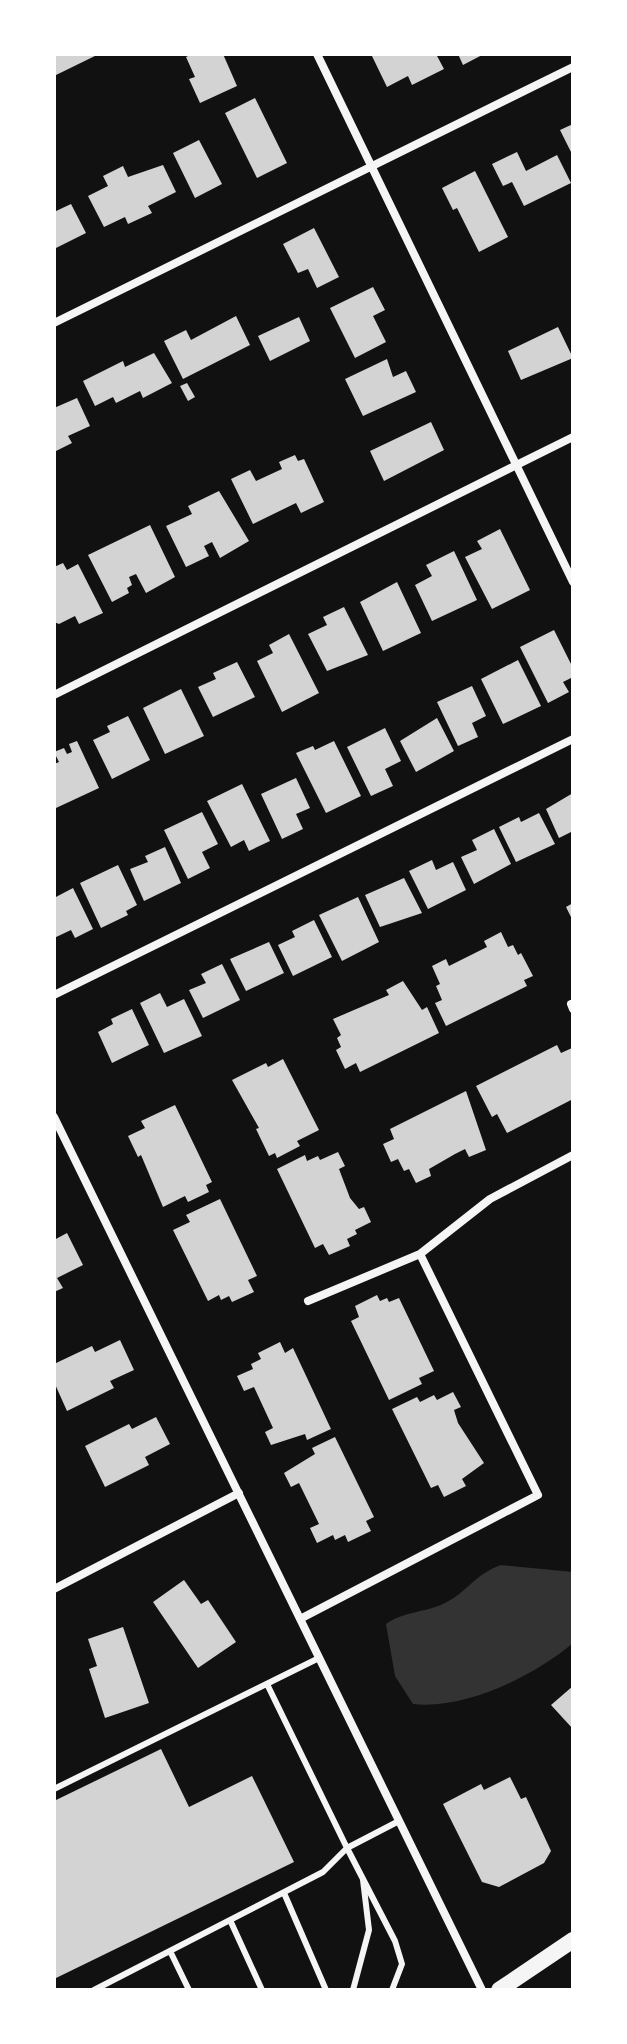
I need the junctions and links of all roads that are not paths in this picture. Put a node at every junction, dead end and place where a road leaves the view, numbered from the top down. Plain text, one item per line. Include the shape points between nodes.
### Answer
1 (317, 54) edge
2 (573, 67) edge
3 (372, 166) junction
4 (54, 323) edge
5 (573, 437) edge
6 (515, 465) junction
7 (573, 582) edge
8 (54, 695) edge
9 (573, 739) edge
10 (54, 995) edge
11 (54, 1117) edge
12 (573, 1155) edge
13 (420, 1254) junction
14 (308, 1301) dead end
15 (239, 1493) junction
16 (54, 1589) edge
17 (300, 1619) junction
18 (319, 1658) junction
19 (267, 1684) junction
20 (54, 1789) edge
21 (399, 1821) junction
22 (347, 1848) junction
23 (363, 1876) junction
24 (284, 1893) junction
25 (230, 1920) junction
26 (573, 1940) edge
27 (170, 1951) junction
28 (110, 1986) edge
29 (94, 1990) edge
30 (189, 1990) edge
31 (262, 1990) edge
32 (326, 1990) edge
33 (353, 1990) edge
34 (392, 1990) edge
35 (482, 1990) edge
36 (499, 1990) edge

1 - 3 street
2 - 3 street
3 - 4 street
3 - 6 street
5 - 6 street
6 - 7 street
6 - 8 street
9 - 10 street
11 - 15 street
12 - 13 street via 490,1199
13 - 14 street
13 - 17 street via 538,1495
15 - 16 street
15 - 17 street
17 - 18 street
18 - 19 lane
18 - 21 street
19 - 20 lane
19 - 22 lane
21 - 22 lane
21 - 35 street
22 - 23 lane
22 - 24 lane via 323,1872
23 - 33 lane via 369,1930
23 - 34 lane via 385,1915 402,1964
24 - 25 lane
24 - 32 lane
25 - 27 lane
25 - 31 lane
26 - 36 main road
27 - 28 lane
27 - 30 lane
28 - 29 lane

